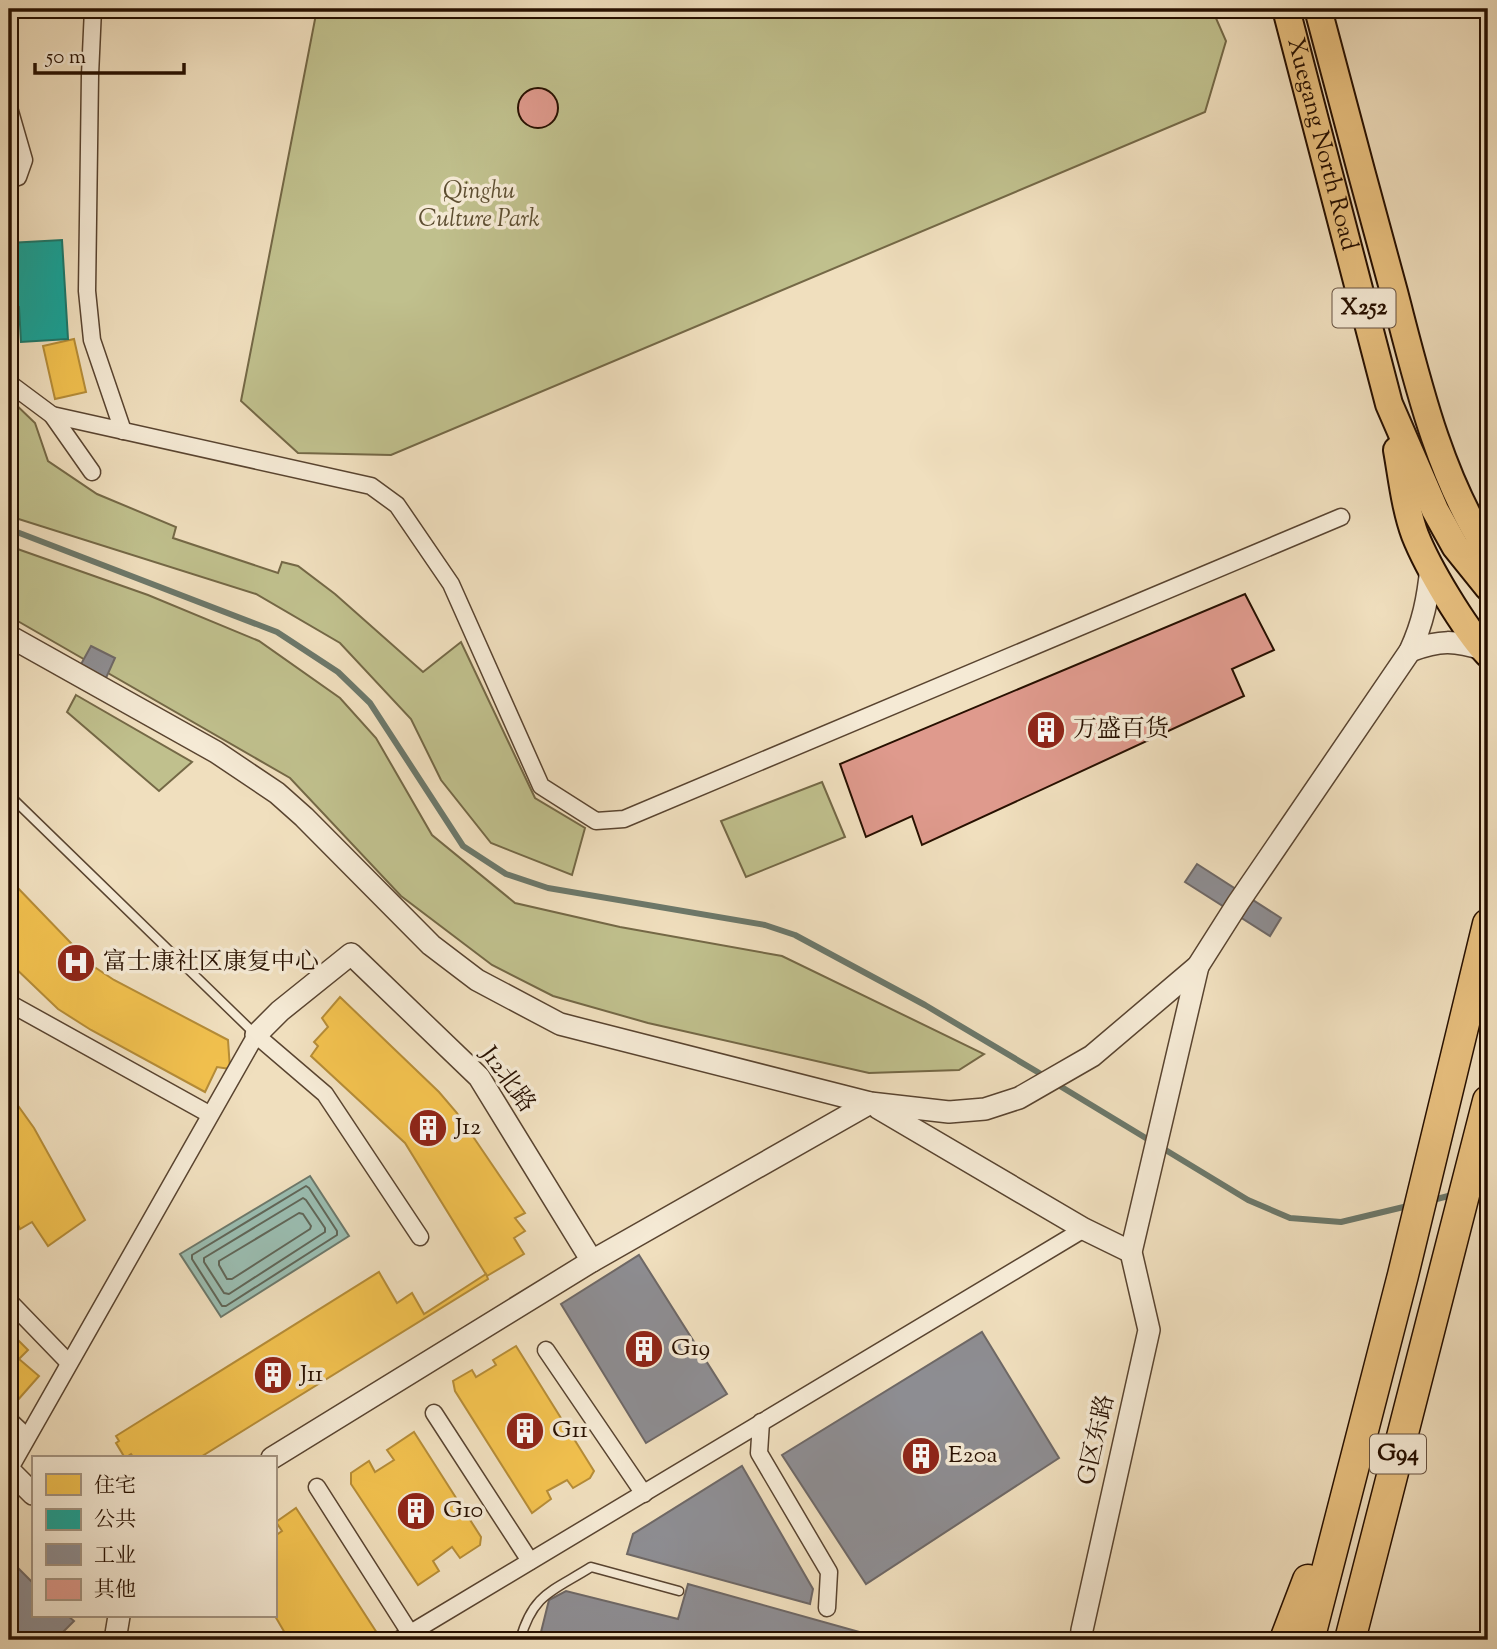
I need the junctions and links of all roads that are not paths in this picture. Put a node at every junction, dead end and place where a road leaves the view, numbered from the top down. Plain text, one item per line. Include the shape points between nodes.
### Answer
1 (93, 9) edge
2 (1286, 9) edge
3 (1318, 9) edge
4 (9, 107) edge
5 (9, 180) edge
6 (9, 383) edge
7 (1389, 404) junction
8 (52, 415) junction
9 (123, 431) junction
10 (92, 472) dead end
11 (1457, 493) junction
12 (1341, 516) dead end
13 (1488, 528) edge
14 (1488, 551) edge
15 (1431, 567) junction
16 (1488, 587) edge
17 (9, 636) edge
18 (18, 649) edge
19 (1410, 651) junction
20 (1486, 652) edge
21 (9, 795) edge
22 (1488, 924) edge
23 (1198, 966) junction
24 (9, 1003) edge
25 (256, 1035) junction
26 (1488, 1101) edge
27 (870, 1103) junction
28 (209, 1114) junction
29 (1084, 1229) junction
30 (420, 1237) dead end
31 (1132, 1252) junction
32 (592, 1261) junction
33 (9, 1301) edge
34 (547, 1350) dead end
35 (69, 1363) junction
36 (434, 1413) dead end
37 (9, 1420) edge
38 (761, 1422) junction
39 (27, 1437) junction
40 (1358, 1449) junction
41 (275, 1456) edge
42 (1397, 1458) junction
43 (9, 1470) edge
44 (317, 1487) dead end
45 (32, 1493) edge
46 (644, 1494) junction
47 (530, 1561) junction
48 (679, 1591) dead end
49 (827, 1608) dead end
50 (119, 1618) edge
51 (404, 1637) edge
52 (115, 1640) edge
53 (520, 1640) edge
54 (1081, 1640) edge
55 (1285, 1640) edge
56 (1309, 1640) edge
57 (1350, 1640) edge
58 (1365, 1640) edge

1 - 9 street via 87,291 92,340
2 - 7 main road, Xuegang North Road / X252
3 - 11 main road, Xuegang North Road / X252 via 1422,398
4 - 5 street via 24,160 18,177
6 - 8 street
7 - 15 main road via 1409,514
7 - 16 main road, Xuegang North Road / X252 via 1435,510 1455,546
8 - 9 street
8 - 10 street
9 - 12 street via 371,486 397,505 451,584 541,786 596,821 624,819
11 - 13 main road
11 - 14 main road, Xuegang North Road / X252
15 - 19 street via 1422,626
15 - 20 main road
17 - 18 street
18 - 27 street via 215,752 277,793 431,945 477,980 560,1024
19 - 20 street via 1435,642 1460,642
19 - 23 street
21 - 25 lane
22 - 40 highway, G94
23 - 27 street via 1092,1056 1019,1098 985,1109 949,1112
23 - 31 street
24 - 28 street
25 - 28 street
25 - 30 street via 325,1094
25 - 32 street, J12北路 via 351,954 479,1077
26 - 42 highway, G94
27 - 29 street
27 - 32 street
28 - 35 street
29 - 31 street
29 - 38 street
31 - 54 street, G区东路 via 1149,1330
32 - 41 street
33 - 35 street
34 - 46 street
35 - 39 street
36 - 47 street
37 - 39 street
38 - 46 street
38 - 49 street via 759,1453 829,1572
39 - 43 street
40 - 55 highway
40 - 56 highway, G94
42 - 57 highway, G94
42 - 58 highway
43 - 45 street
44 - 51 street
46 - 47 street
47 - 51 street
48 - 53 lane via 591,1567 538,1600
50 - 52 street

